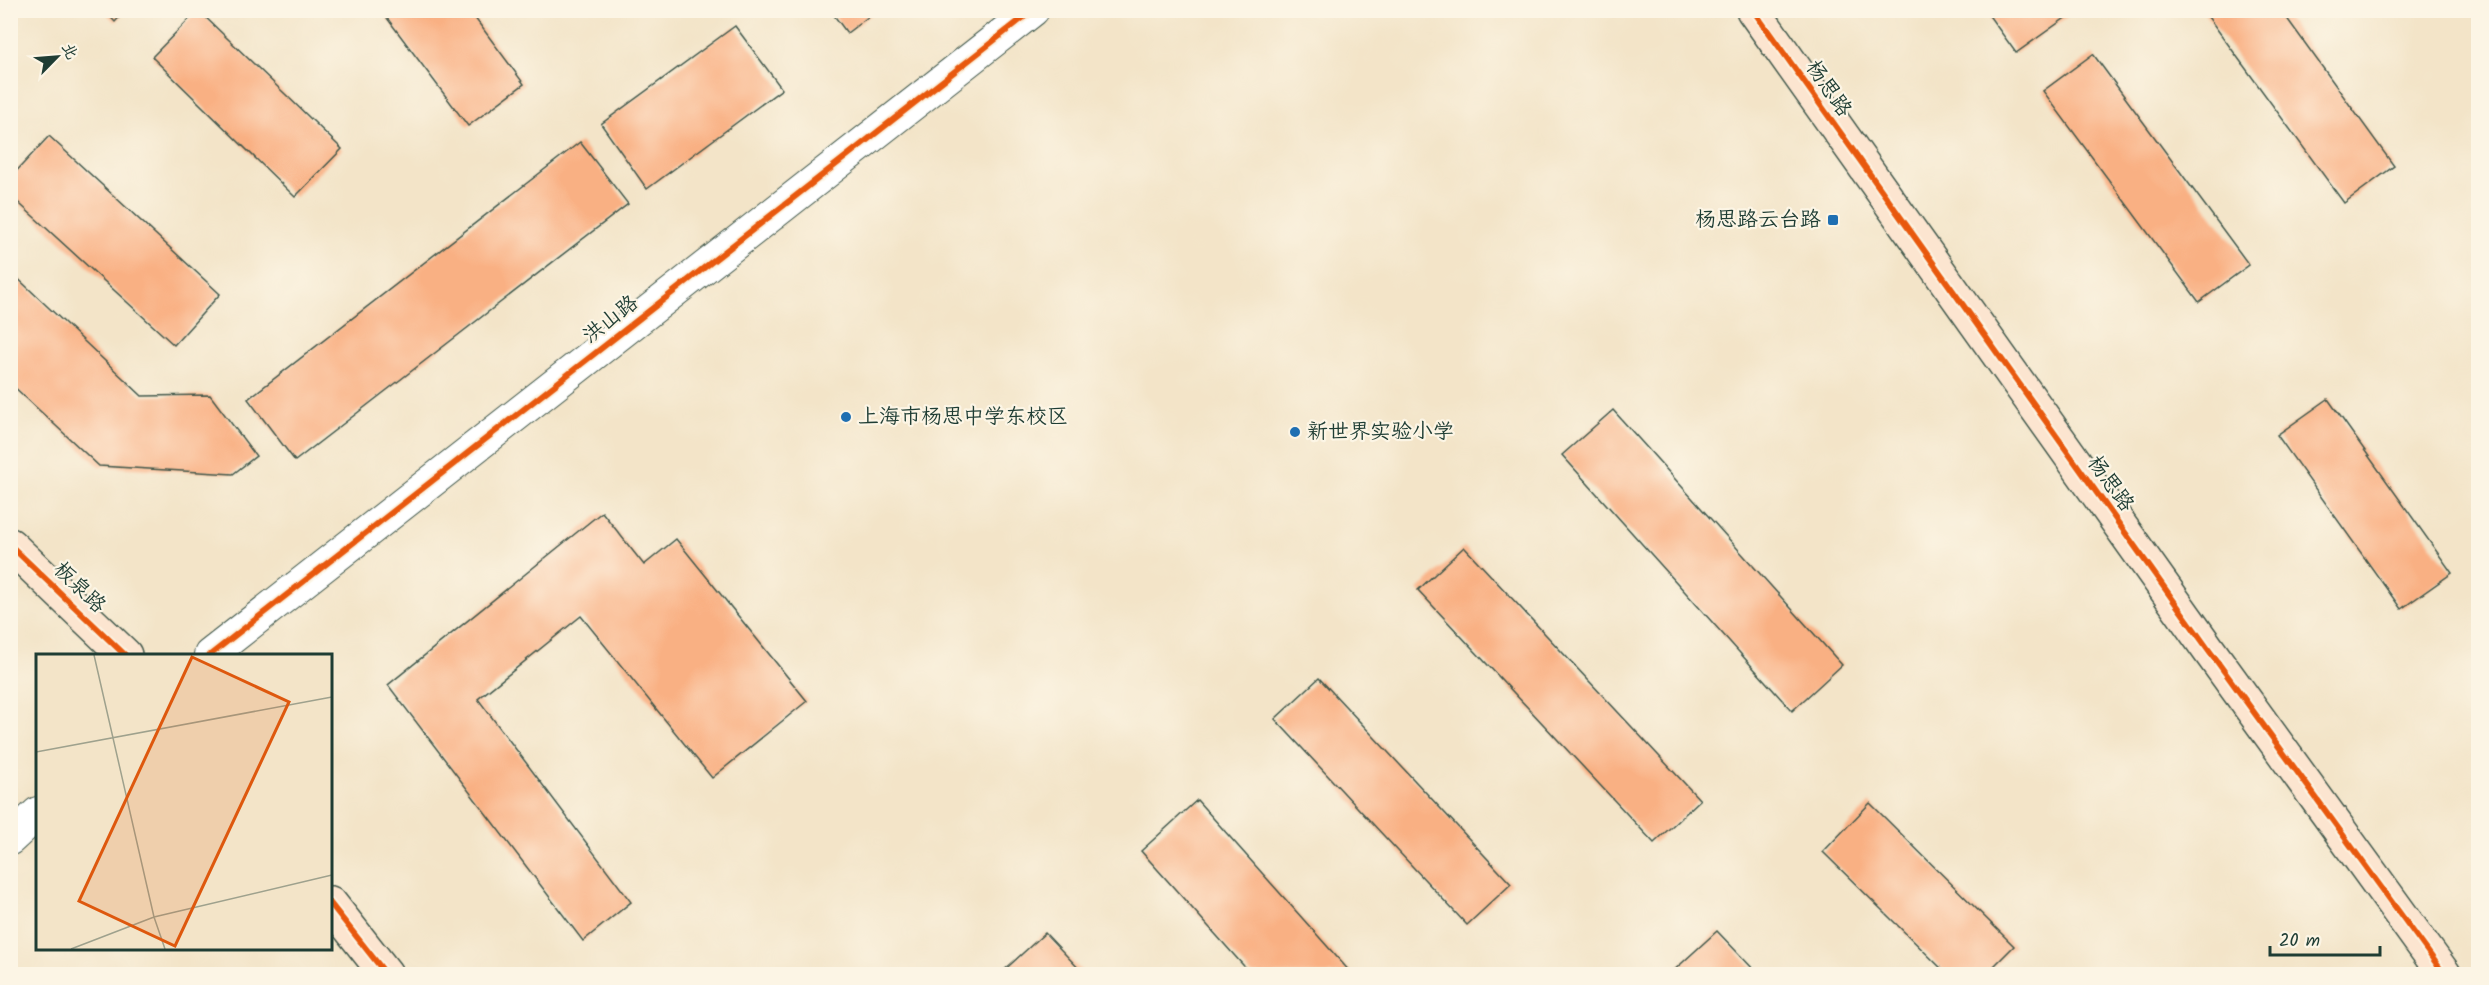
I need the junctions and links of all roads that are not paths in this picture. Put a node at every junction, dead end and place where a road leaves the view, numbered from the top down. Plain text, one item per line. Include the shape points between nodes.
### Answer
1 (1033, 10) edge
2 (1753, 10) edge
3 (10, 545) edge
4 (124, 654) edge
5 (211, 654) edge
6 (36, 815) edge
7 (10, 839) edge
8 (332, 906) edge
9 (386, 975) edge
10 (2444, 975) edge

1 - 5 street, 洪山路
2 - 10 street, 杨思路
3 - 4 street, 板泉路
6 - 7 street
8 - 9 street

